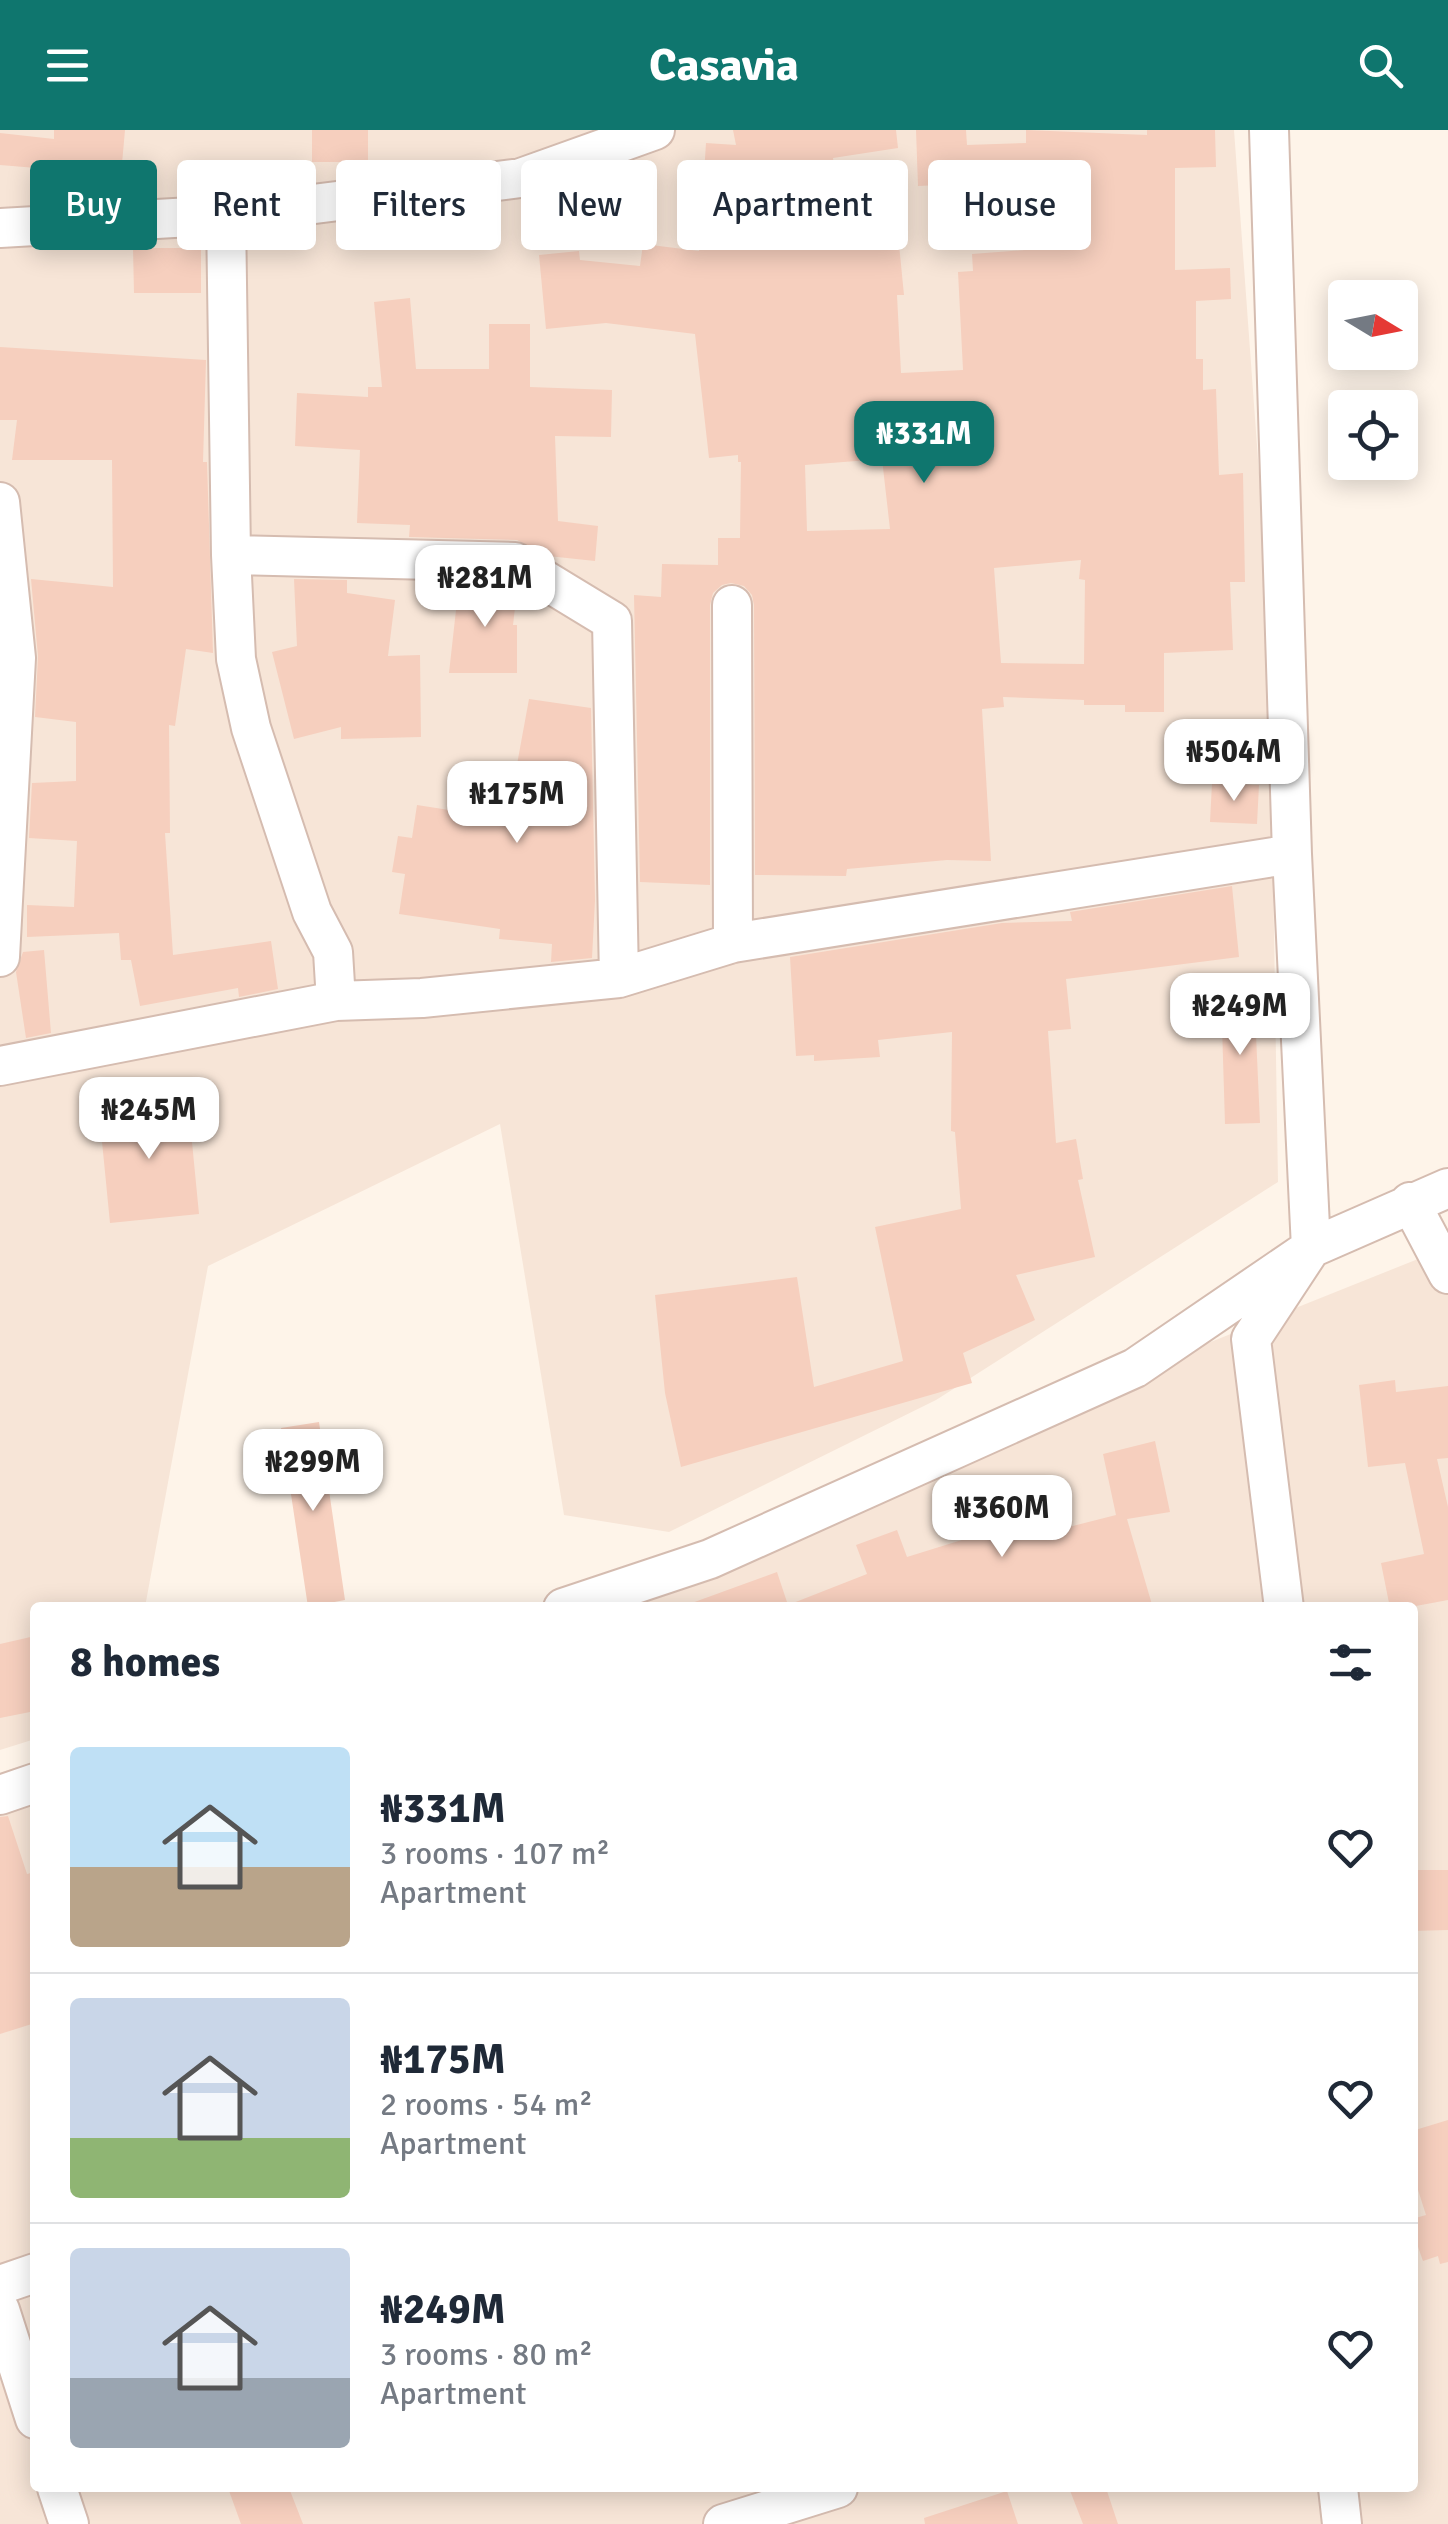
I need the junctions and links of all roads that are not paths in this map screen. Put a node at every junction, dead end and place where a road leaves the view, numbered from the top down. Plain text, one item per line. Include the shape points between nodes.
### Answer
1 (655, 130) edge
2 (1269, 130) edge
3 (316, 204) edge
4 (177, 219) edge
5 (0, 228) edge
6 (226, 250) edge
7 (0, 502) edge
8 (231, 556) junction
9 (732, 605) dead end
10 (1292, 854) junction
11 (733, 943) junction
12 (0, 957) edge
13 (619, 978) junction
14 (336, 1002) junction
15 (0, 1066) edge
16 (1448, 1188) edge
17 (1410, 1202) junction
18 (1311, 1248) junction
19 (1448, 1274) edge
20 (651, 1594) edge
21 (601, 1602) edge
22 (1283, 1602) edge
23 (30, 1785) edge
24 (0, 1795) edge
25 (30, 2275) edge
26 (0, 2285) edge
27 (0, 2310) edge
28 (30, 2403) edge
29 (58, 2492) edge
30 (825, 2492) edge
31 (1338, 2492) edge
32 (68, 2524) edge
33 (722, 2524) edge
34 (1342, 2524) edge

1 - 3 street via 521,178
2 - 10 street
4 - 5 street
6 - 8 street
7 - 12 street via 16,658
8 - 13 street via 515,562 612,622
8 - 14 street via 236,659 251,728 312,912 333,952
9 - 11 street
10 - 11 street
10 - 18 street
11 - 13 street
13 - 14 street
14 - 15 street
16 - 17 street
17 - 18 street
17 - 19 street
18 - 20 street via 1135,1368 710,1560
18 - 22 street via 1251,1339
20 - 21 street
23 - 24 street
25 - 26 street
27 - 28 street
29 - 32 street
30 - 33 street
31 - 34 street

